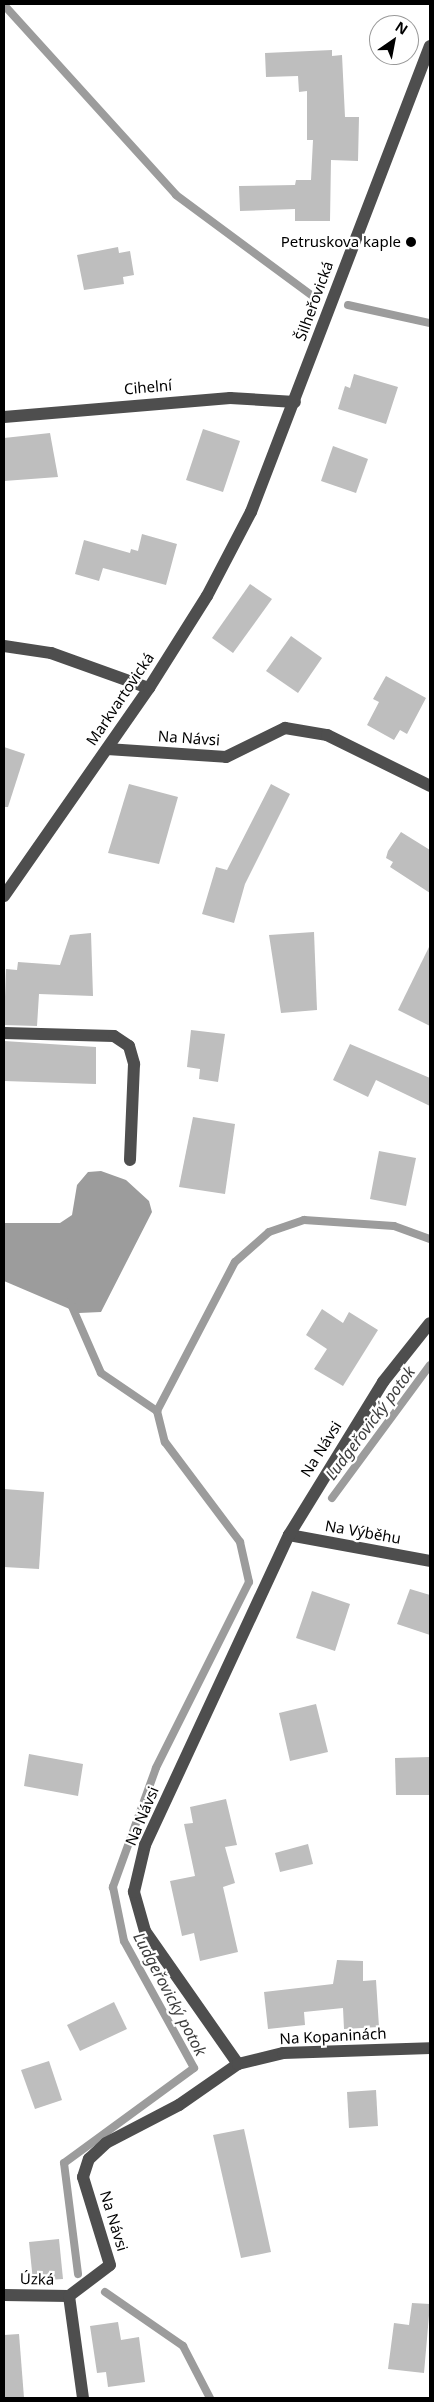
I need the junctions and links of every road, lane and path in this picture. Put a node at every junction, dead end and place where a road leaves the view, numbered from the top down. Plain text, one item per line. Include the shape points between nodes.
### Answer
1 (430, 46) edge
2 (295, 402) junction
3 (4, 417) edge
4 (250, 512) joint
5 (4, 646) edge
6 (149, 688) junction
7 (107, 748) junction
8 (430, 786) edge
9 (4, 896) edge
10 (4, 1033) edge
11 (130, 1160) dead end
12 (430, 1323) edge
13 (289, 1535) junction
14 (430, 1561) edge
15 (430, 2048) edge
16 (238, 2064) junction
17 (4, 2295) edge
18 (69, 2296) junction
19 (83, 2398) edge

1 - 2 street, Šilheřovická
2 - 3 street, Cihelní via 230,398
2 - 4 street, Šilheřovická
4 - 6 street, Markvartovická via 207,596
5 - 6 street via 51,653
6 - 7 street, Markvartovická
7 - 8 street, Na Návsi via 226,757 285,728 327,736
7 - 9 street, Markvartovická
10 - 11 street via 114,1036 129,1046 134,1064
12 - 13 street, Na Návsi via 383,1382
13 - 14 street, Na Výběhu
13 - 16 street, Na Návsi via 146,1845 134,1892 145,1931
15 - 16 street, Na Kopaninách via 283,2053
16 - 18 street, Na Návsi via 179,2106 106,2143 89,2159 83,2177 110,2265
17 - 18 street, Úzká
18 - 19 street

